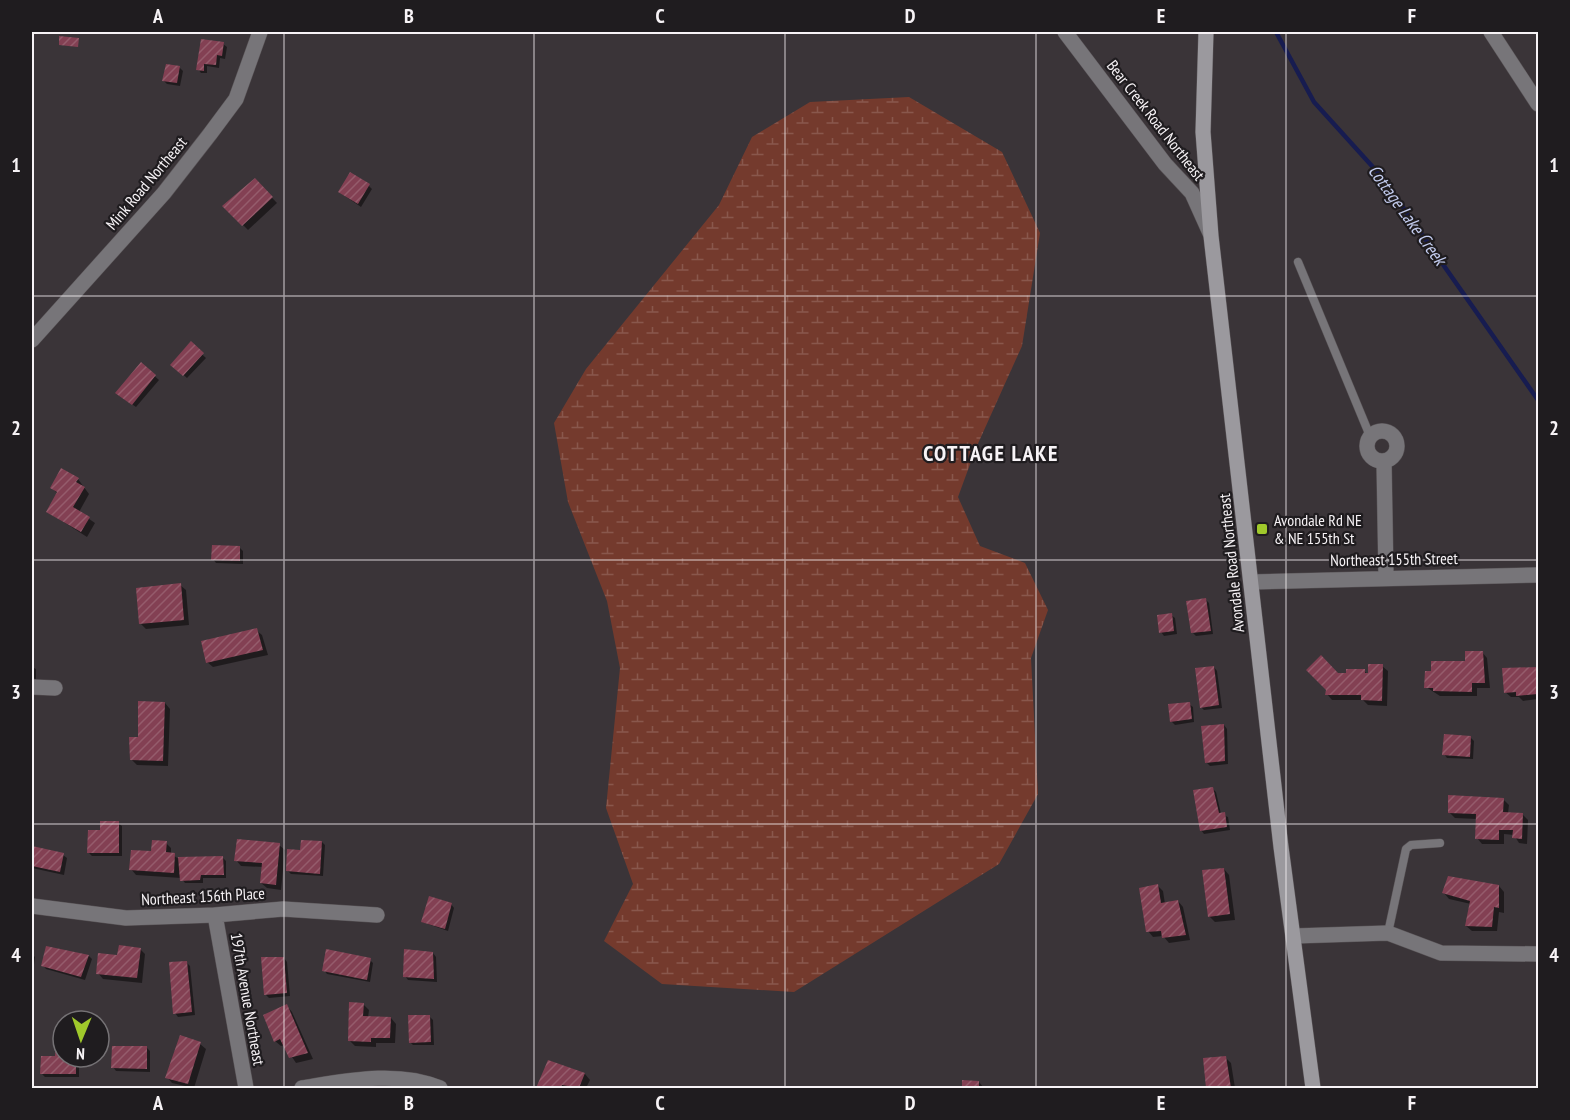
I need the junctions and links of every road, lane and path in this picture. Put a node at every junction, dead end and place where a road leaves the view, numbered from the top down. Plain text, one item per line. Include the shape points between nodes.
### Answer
1 (260, 32) edge
2 (1065, 32) edge
3 (1206, 32) edge
4 (1491, 32) edge
5 (1539, 104) edge
6 (1211, 236) junction
7 (1298, 262) dead end
8 (33, 336) edge
9 (1370, 436) junction
10 (1384, 461) junction
11 (1539, 575) edge
12 (1386, 576) junction
13 (1251, 582) junction
14 (32, 687) edge
15 (55, 688) dead end
16 (1440, 843) dead end
17 (32, 906) edge
18 (214, 915) junction
19 (377, 915) dead end
20 (1388, 933) junction
21 (1294, 936) junction
22 (1539, 954) edge
23 (354, 1084) edge
24 (435, 1086) edge
25 (246, 1089) edge
26 (302, 1089) edge
27 (1312, 1089) edge

1 - 8 street, Mink Road Northeast via 236,99 210,134 164,193
2 - 6 street, Bear Creek Road Northeast via 1192,193
3 - 6 main road, Avondale Road Northeast via 1203,132
4 - 5 street
6 - 13 main road, Avondale Road Northeast
7 - 9 lane
9 - 10 street via 1368,451 1374,459
9 - 10 street via 1383,431 1395,438 1396,453
10 - 12 street
11 - 12 street, Northeast 155th Street
12 - 13 street, Northeast 155th Street
13 - 21 main road, Avondale Road Northeast
14 - 15 street
16 - 20 lane via 1411,845 1406,849
17 - 18 street, Northeast 156th Place via 126,918
18 - 19 street, Northeast 156th Place via 283,909
18 - 25 street, 197th Avenue Northeast
20 - 21 street
20 - 22 street via 1441,953
21 - 27 main road, Avondale Road Northeast
23 - 24 street via 392,1078
23 - 26 street

